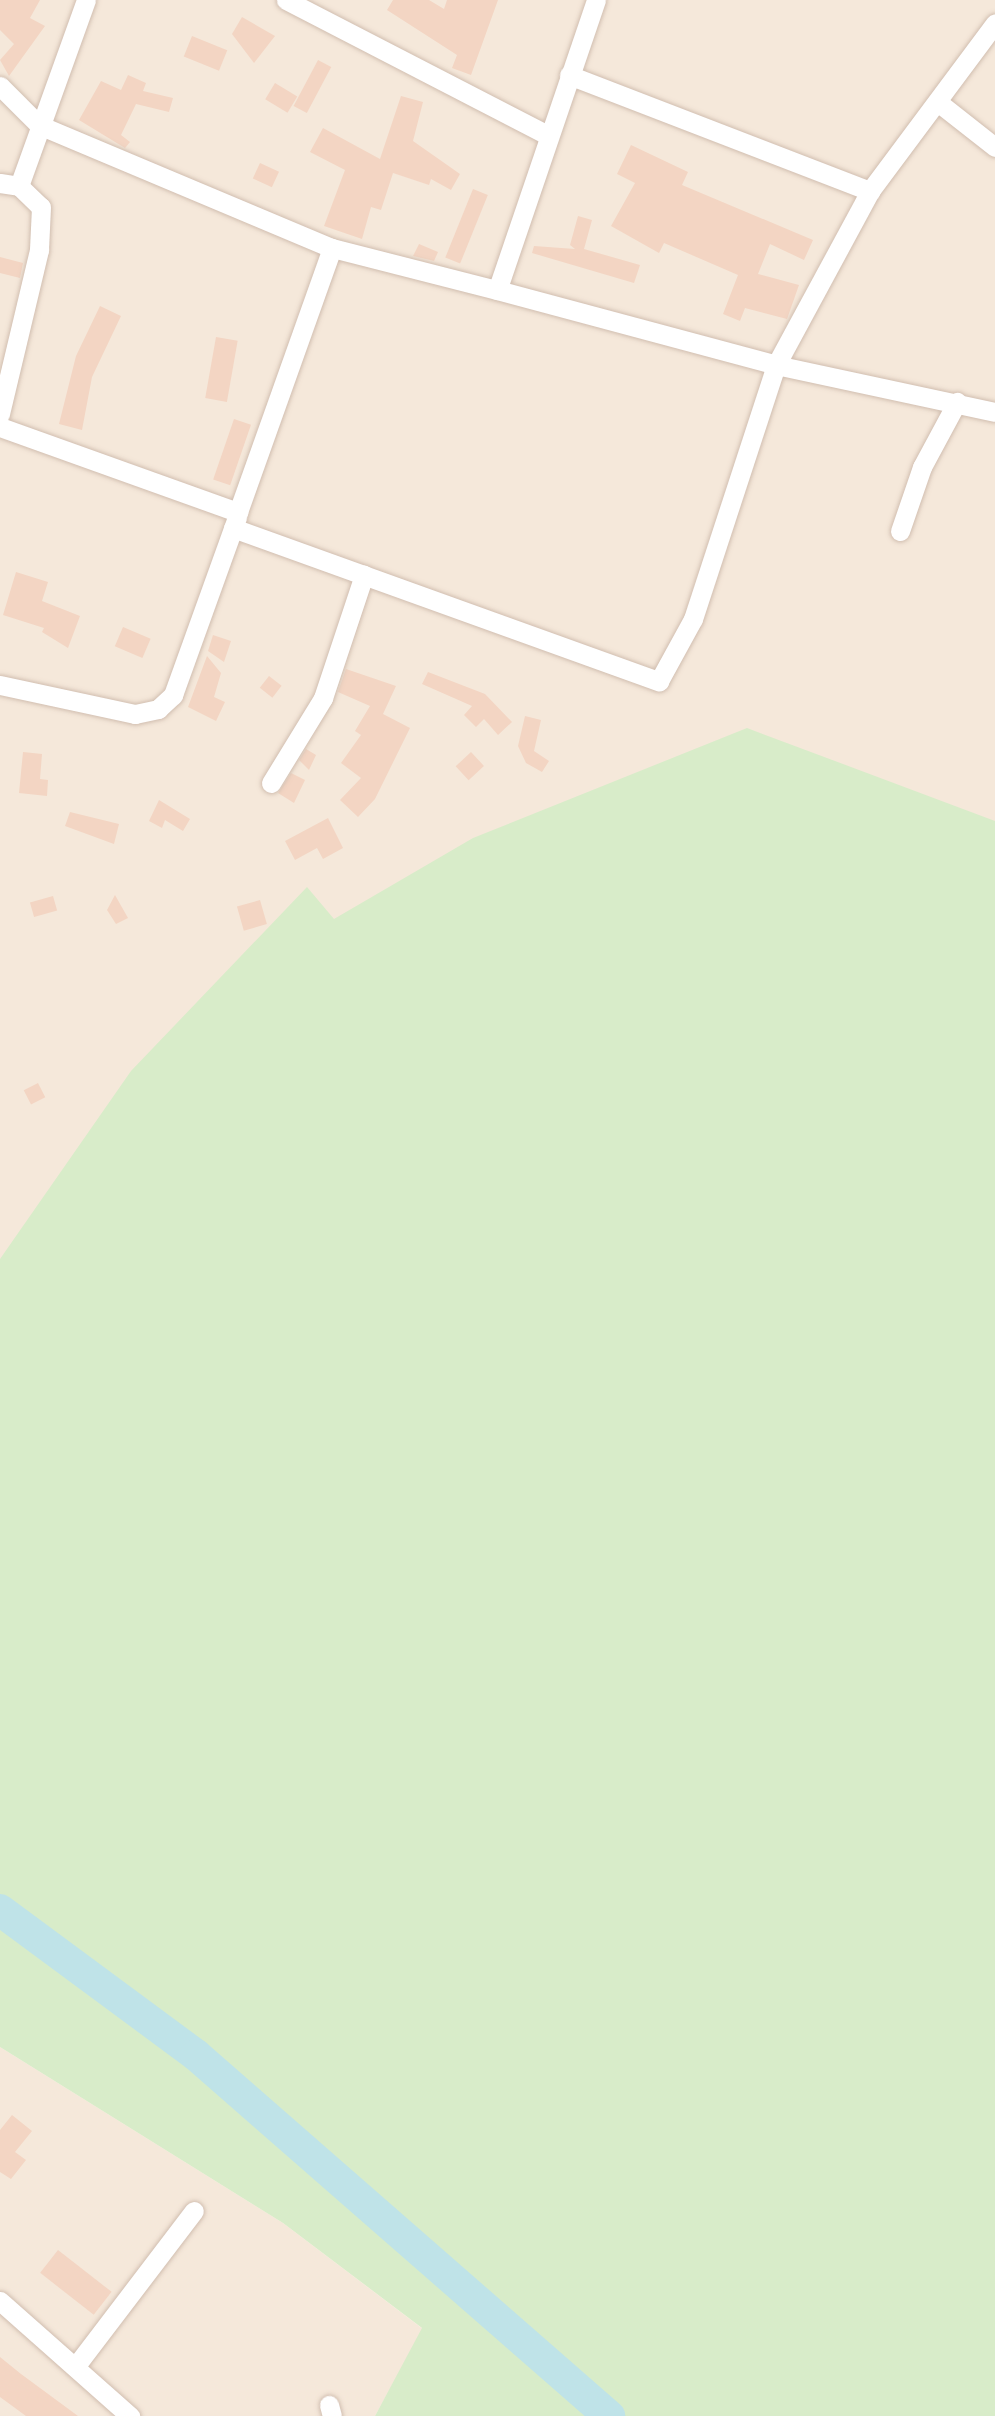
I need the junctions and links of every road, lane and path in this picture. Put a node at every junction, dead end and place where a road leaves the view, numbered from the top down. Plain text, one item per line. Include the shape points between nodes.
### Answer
1 (86, 0) edge
2 (286, 0) edge
3 (596, 0) edge
4 (995, 23) edge
5 (569, 75) junction
6 (0, 86) edge
7 (939, 103) junction
8 (39, 125) junction
9 (547, 135) junction
10 (995, 147) edge
11 (10, 185) edge
12 (870, 191) junction
13 (332, 248) junction
14 (497, 290) junction
15 (776, 365) junction
16 (957, 402) junction
17 (995, 412) edge
18 (0, 414) edge
19 (0, 427) edge
20 (236, 520) junction
21 (900, 531) dead end
22 (364, 575) junction
23 (0, 685) edge
24 (271, 783) dead end
25 (194, 2211) dead end
26 (0, 2301) edge
27 (75, 2367) junction
28 (130, 2416) edge

1 - 8 street
2 - 9 street
3 - 5 street
4 - 7 street
5 - 9 street
5 - 12 street
6 - 8 street
7 - 10 street
7 - 12 street
8 - 11 street
8 - 13 street
9 - 14 street
11 - 18 street via 41,207 39,250
12 - 15 street
13 - 14 street
13 - 20 street
14 - 15 street
15 - 16 street
15 - 22 street via 693,619 659,681
16 - 17 street
16 - 21 street via 922,467
19 - 20 street
20 - 22 street
20 - 23 street via 173,695 158,709 135,714
22 - 24 street via 323,698
25 - 27 street
26 - 27 street
27 - 28 street

